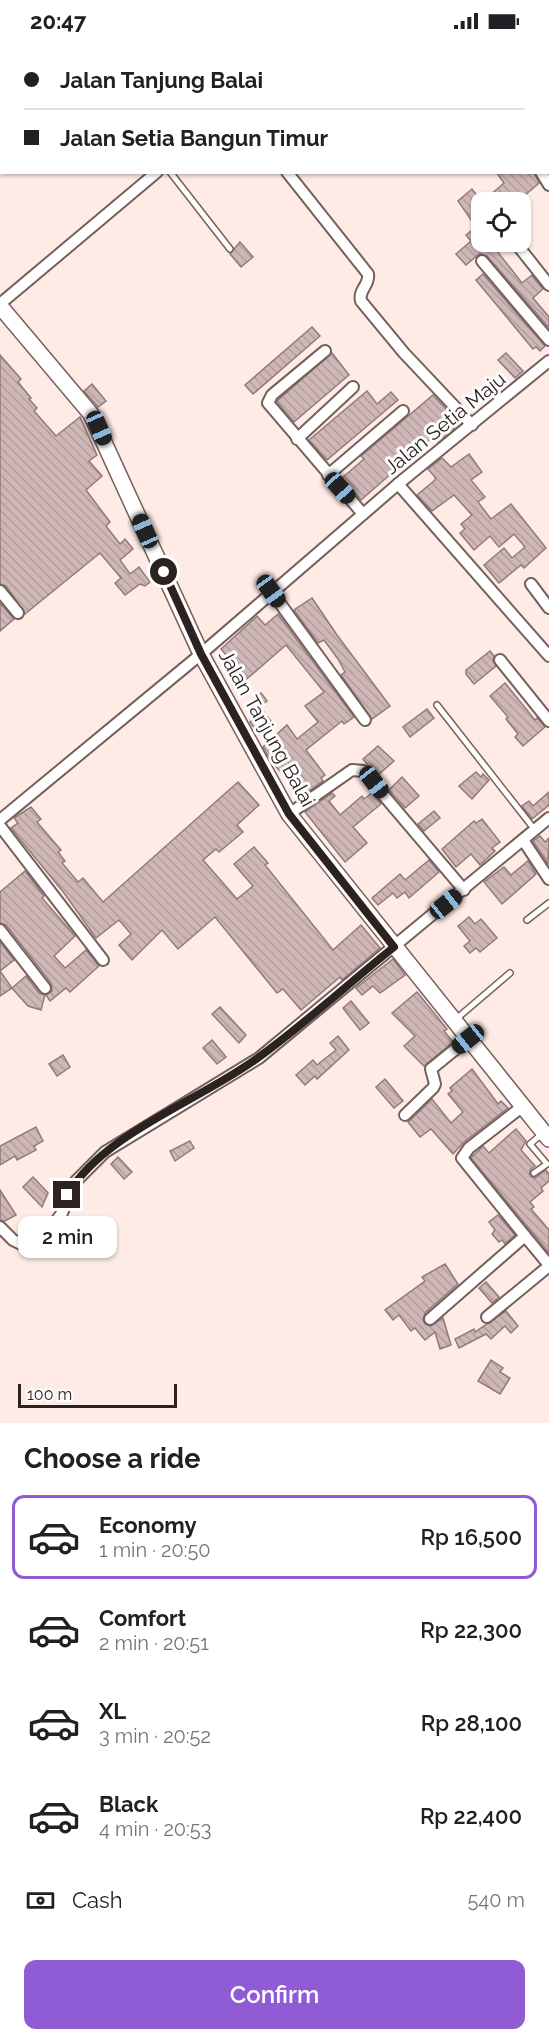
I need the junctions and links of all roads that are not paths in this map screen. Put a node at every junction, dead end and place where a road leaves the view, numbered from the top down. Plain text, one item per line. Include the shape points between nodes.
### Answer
1 (155, 174) edge
2 (172, 174) edge
3 (289, 174) edge
4 (230, 249) dead end
5 (523, 252) edge
6 (482, 261) dead end
7 (549, 285) edge
8 (0, 305) edge
9 (549, 340) edge
10 (325, 351) dead end
11 (549, 361) edge
12 (353, 387) dead end
13 (403, 411) dead end
14 (472, 425) junction
15 (297, 439) junction
16 (328, 475) junction
17 (398, 484) junction
18 (363, 514) junction
19 (531, 584) dead end
20 (0, 591) edge
21 (271, 591) junction
22 (549, 608) edge
23 (18, 613) dead end
24 (201, 654) junction
25 (549, 656) edge
26 (500, 660) dead end
27 (437, 705) dead end
28 (365, 720) dead end
29 (549, 721) edge
30 (289, 814) junction
31 (549, 818) edge
32 (0, 820) edge
33 (535, 830) junction
34 (523, 840) junction
35 (549, 879) edge
36 (464, 890) junction
37 (549, 903) edge
38 (527, 920) dead end
39 (0, 930) edge
40 (394, 947) junction
41 (103, 960) dead end
42 (510, 973) dead end
43 (45, 988) dead end
44 (454, 1021) junction
45 (468, 1039) junction
46 (523, 1106) junction
47 (405, 1115) dead end
48 (546, 1136) edge
49 (534, 1173) dead end
50 (0, 1227) edge
51 (525, 1236) junction
52 (549, 1265) edge
53 (487, 1317) dead end
54 (430, 1319) dead end

1 - 8 street
2 - 4 lane
3 - 14 street via 368,276 361,301
5 - 7 street
6 - 9 street
8 - 24 street, Jalan Tanjung Balai via 91,414
10 - 15 street via 268,400
11 - 14 street, Jalan Setia Maju
12 - 15 street
13 - 16 street
14 - 17 street, Jalan Setia Maju
15 - 16 street
16 - 18 street
17 - 18 street, Jalan Setia Maju
17 - 25 street
18 - 21 street, Jalan Setia Maju
19 - 22 street
20 - 23 street
21 - 24 street, Jalan Setia Maju
21 - 28 street
24 - 30 street, Jalan Tanjung Balai
24 - 32 street, Jalan Setia Maju
26 - 29 street
27 - 33 lane
30 - 36 street via 352,770 363,771
30 - 40 street, Jalan Tanjung Balai
31 - 33 street
32 - 41 street
33 - 34 street
34 - 35 street
34 - 36 street
36 - 40 street
37 - 38 lane
39 - 43 street
40 - 44 street, Jalan Tanjung Balai
40 - 50 street via 258,1058 105,1152 76,1181 62,1213 44,1238 21,1244
42 - 44 lane
44 - 45 street, Jalan Tanjung Balai
45 - 46 street, Jalan Tanjung Balai
45 - 47 street via 431,1069 433,1088
46 - 48 street, Jalan Tanjung Balai
46 - 51 street via 469,1148 462,1158
48 - 49 lane via 530,1144 547,1163
51 - 52 street
51 - 54 street
52 - 53 street

